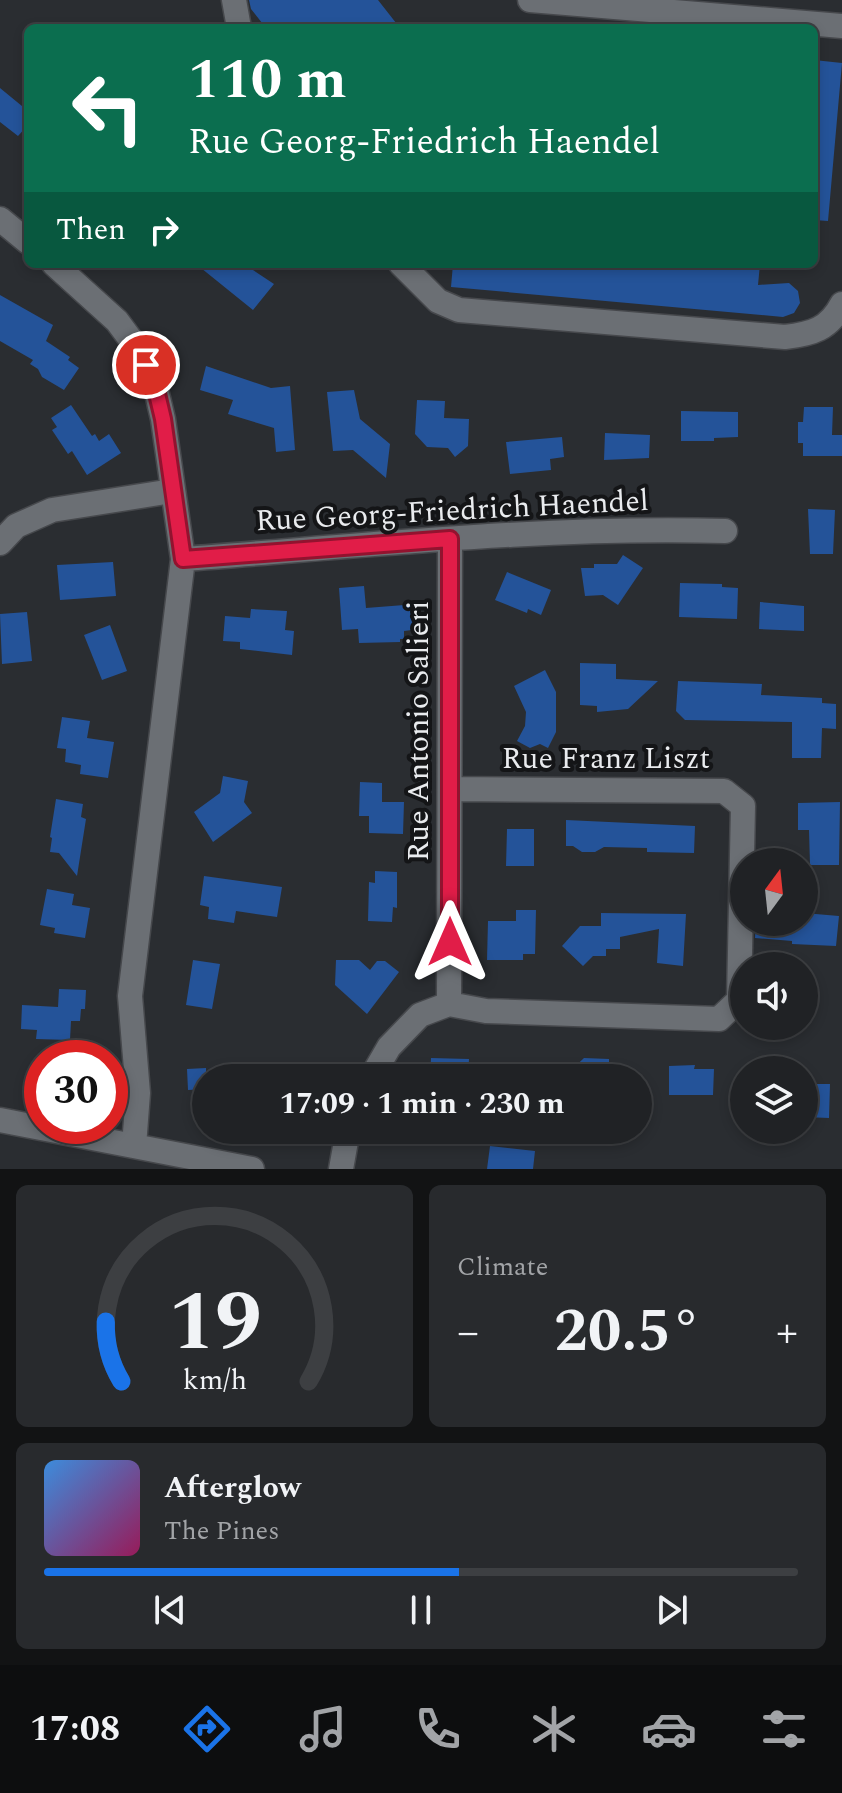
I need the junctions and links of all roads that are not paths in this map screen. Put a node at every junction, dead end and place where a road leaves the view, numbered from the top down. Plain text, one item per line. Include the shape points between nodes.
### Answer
1 (234, 0) edge
2 (530, 0) edge
3 (558, 1) edge
4 (616, 4) edge
5 (238, 24) edge
6 (842, 26) edge
7 (0, 219) edge
8 (24, 239) edge
9 (58, 268) edge
10 (405, 268) edge
11 (842, 304) edge
12 (172, 491) junction
13 (725, 531) dead end
14 (450, 539) junction
15 (0, 543) edge
16 (183, 559) junction
17 (451, 789) junction
18 (449, 1004) junction
19 (379, 1064) edge
20 (0, 1120) edge
21 (345, 1144) edge
22 (134, 1146) junction
23 (252, 1169) edge
24 (341, 1169) edge

1 - 5 street
2 - 3 street
3 - 4 street
4 - 6 street via 784,16
7 - 8 street
9 - 12 street via 117,321 154,381
10 - 11 street via 438,301 459,310 785,337 820,329
12 - 15 street via 52,510 16,526
12 - 16 street
13 - 14 street, Rue Georg-Friedrich Haendel via 652,529
14 - 16 street, Rue Georg-Friedrich Haendel
14 - 17 street, Rue Antonio Salieri
16 - 22 street via 130,996 138,1093
17 - 18 street, Rue Antonio Salieri
17 - 18 street, Rue Franz Liszt via 724,791 743,806 739,1000 719,1019 486,1011
18 - 19 street via 420,1015
20 - 22 street
21 - 24 street
22 - 23 street

